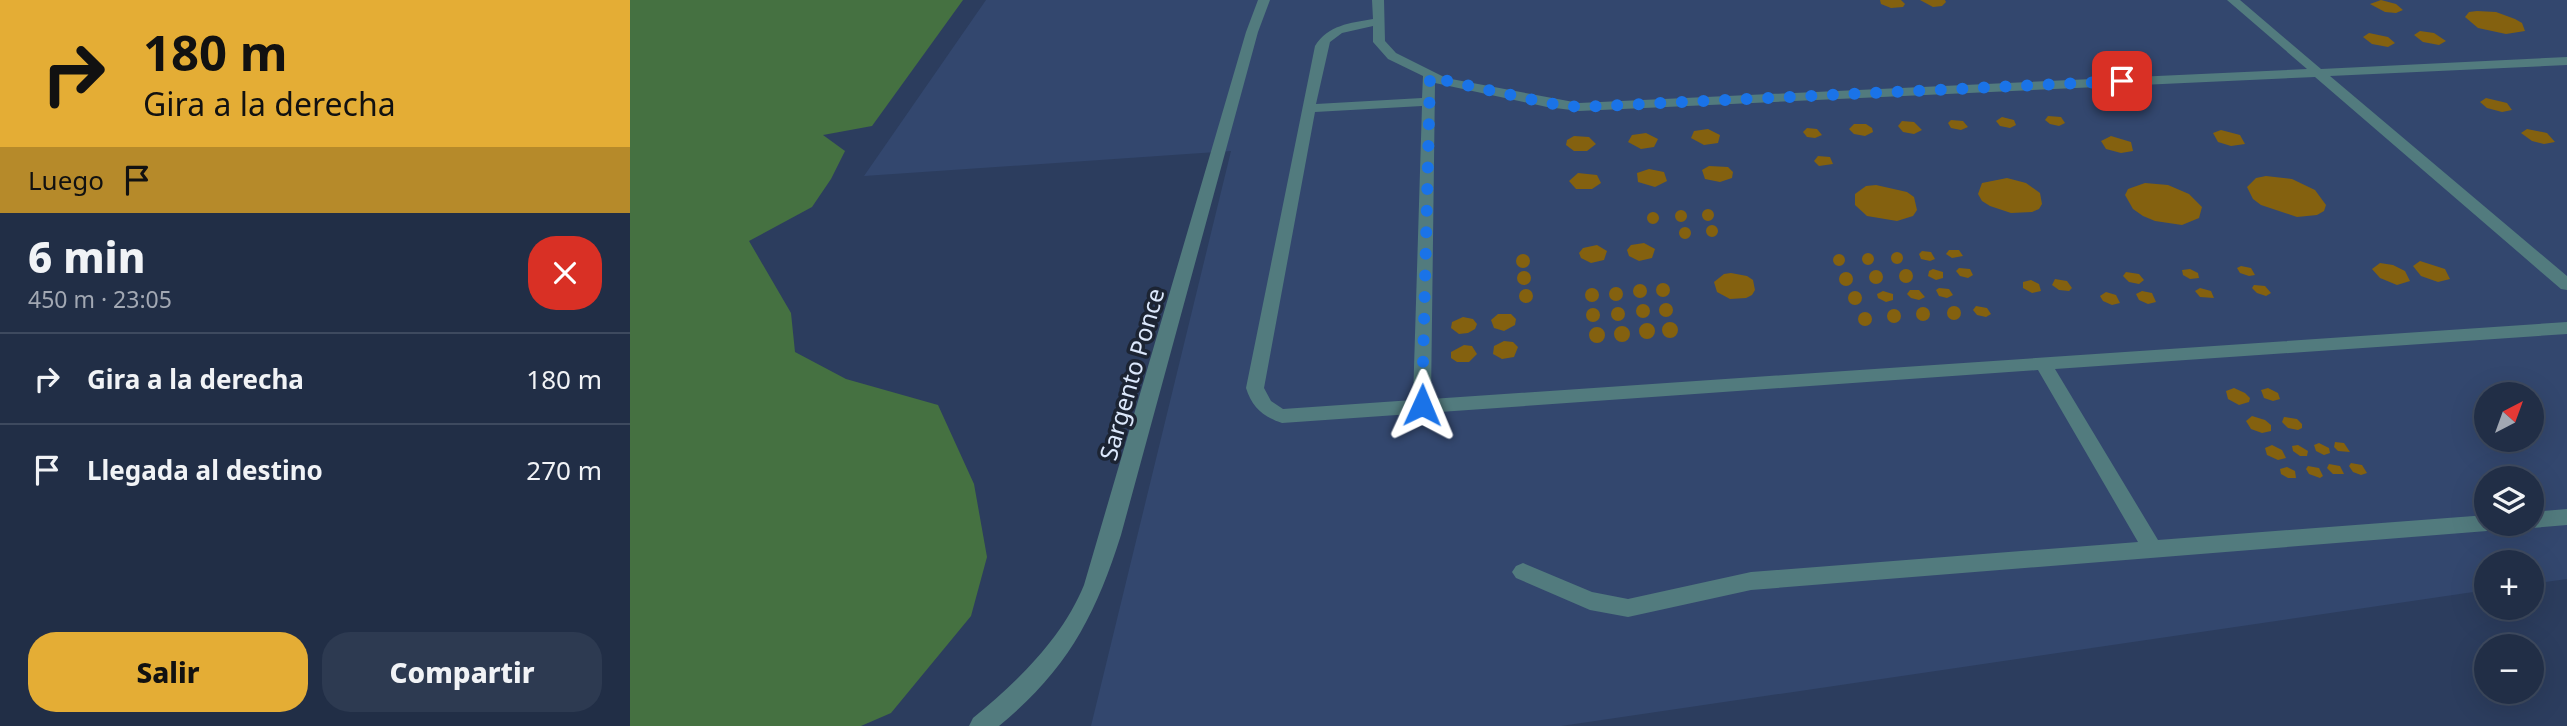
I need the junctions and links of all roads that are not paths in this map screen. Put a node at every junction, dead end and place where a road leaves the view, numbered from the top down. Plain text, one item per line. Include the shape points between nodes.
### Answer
1 (1264, 0) edge
2 (1378, 0) edge
3 (2232, 0) edge
4 (1379, 22) junction
5 (2567, 61) edge
6 (2317, 72) junction
7 (1430, 77) junction
8 (1428, 102) junction
9 (1311, 108) junction
10 (2567, 285) edge
11 (2567, 328) edge
12 (2043, 363) junction
13 (1422, 405) junction
14 (2567, 517) edge
15 (2544, 519) edge
16 (2474, 524) edge
17 (2152, 548) junction
18 (1523, 572) dead end
19 (981, 726) edge

1 - 19 street, Sargento Ponce via 1089,598 1066,639 1035,678
2 - 4 street
3 - 6 street
4 - 7 street via 1383,48
4 - 9 street via 1339,30 1324,40
5 - 6 street
6 - 7 street via 1579,107
6 - 10 street
7 - 8 street
8 - 9 street
8 - 13 street
9 - 13 street via 1255,388 1258,400 1282,416
11 - 12 street
12 - 13 street
12 - 17 street
14 - 15 street
16 - 17 street
17 - 18 street via 1751,581 1628,608 1590,601

